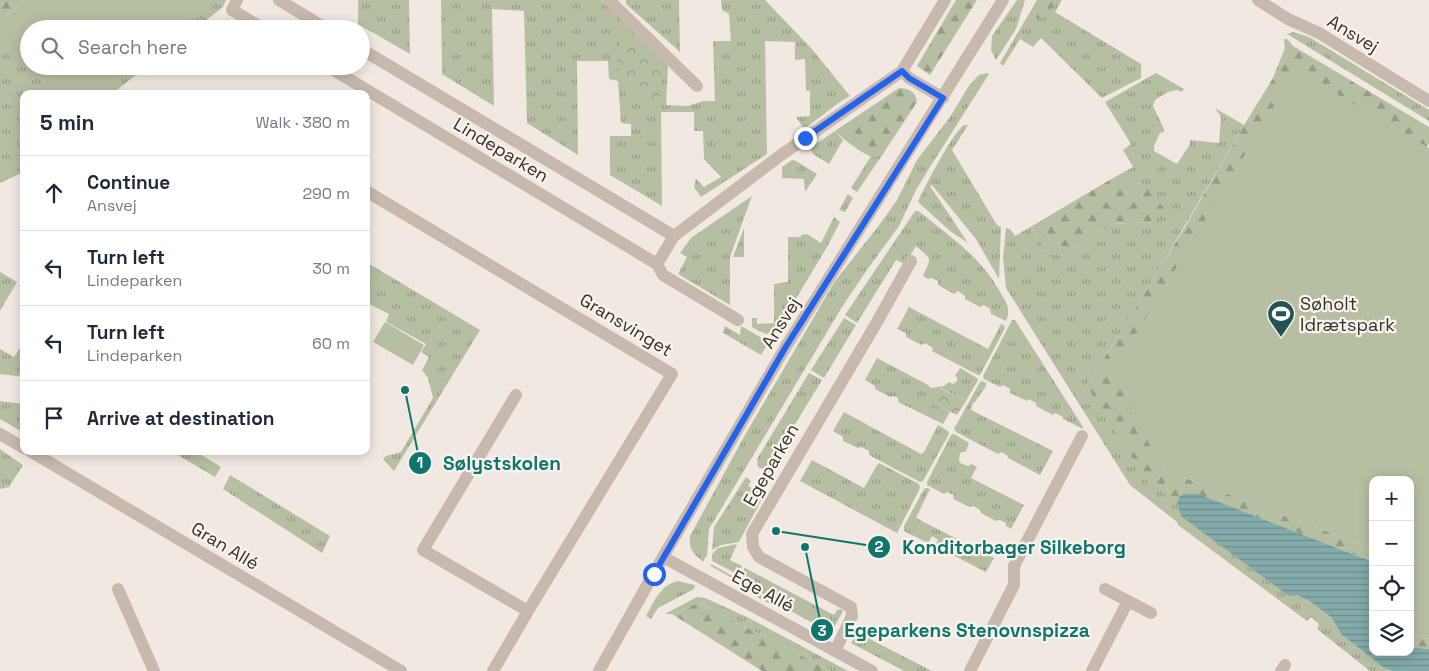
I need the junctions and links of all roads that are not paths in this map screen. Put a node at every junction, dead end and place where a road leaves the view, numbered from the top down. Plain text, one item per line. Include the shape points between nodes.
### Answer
1 (237, 0) edge
2 (279, 0) edge
3 (609, 0) edge
4 (945, 0) edge
5 (1003, 0) edge
6 (1258, 0) edge
7 (249, 20) edge
8 (312, 20) edge
9 (370, 54) edge
10 (902, 71) junction
11 (342, 75) edge
12 (697, 86) dead end
13 (367, 90) edge
14 (370, 92) edge
15 (943, 98) junction
16 (1429, 101) edge
17 (370, 193) edge
18 (674, 236) junction
19 (911, 261) dead end
20 (657, 264) junction
21 (738, 320) dead end
22 (516, 395) dead end
23 (0, 434) edge
24 (1082, 436) dead end
25 (20, 446) edge
26 (37, 455) edge
27 (663, 557) junction
28 (1105, 589) dead end
29 (118, 590) dead end
30 (1128, 601) junction
31 (528, 611) junction
32 (1151, 613) dead end
33 (835, 651) junction
34 (154, 671) edge
35 (401, 671) edge
36 (493, 671) edge
37 (599, 671) edge
38 (872, 671) edge
39 (970, 671) edge
40 (1092, 671) edge

1 - 7 street via 232,10
2 - 8 street
3 - 12 street
4 - 10 street
5 - 15 street, Ansvej
6 - 16 street, Ansvej via 1319,33
9 - 18 street, Lindeparken
10 - 15 street
10 - 18 street via 788,150
11 - 13 street, Lindeparken
14 - 20 street, Lindeparken
15 - 27 street, Ansvej via 785,348
17 - 31 street, Gransvinget via 672,374
18 - 20 street
19 - 33 street, Egeparken via 752,534 753,547 759,556 851,607 852,616
20 - 21 street, Lindeparken via 663,275
22 - 31 street via 423,550
23 - 25 street
24 - 39 street via 1014,566 1014,586
26 - 35 street, Gran Allé
27 - 33 street, Ege Allé
27 - 37 street, Ansvej
28 - 30 street
29 - 34 street
30 - 32 street
30 - 40 street
31 - 36 street, Gransvinget
33 - 38 street, Ege Allé

